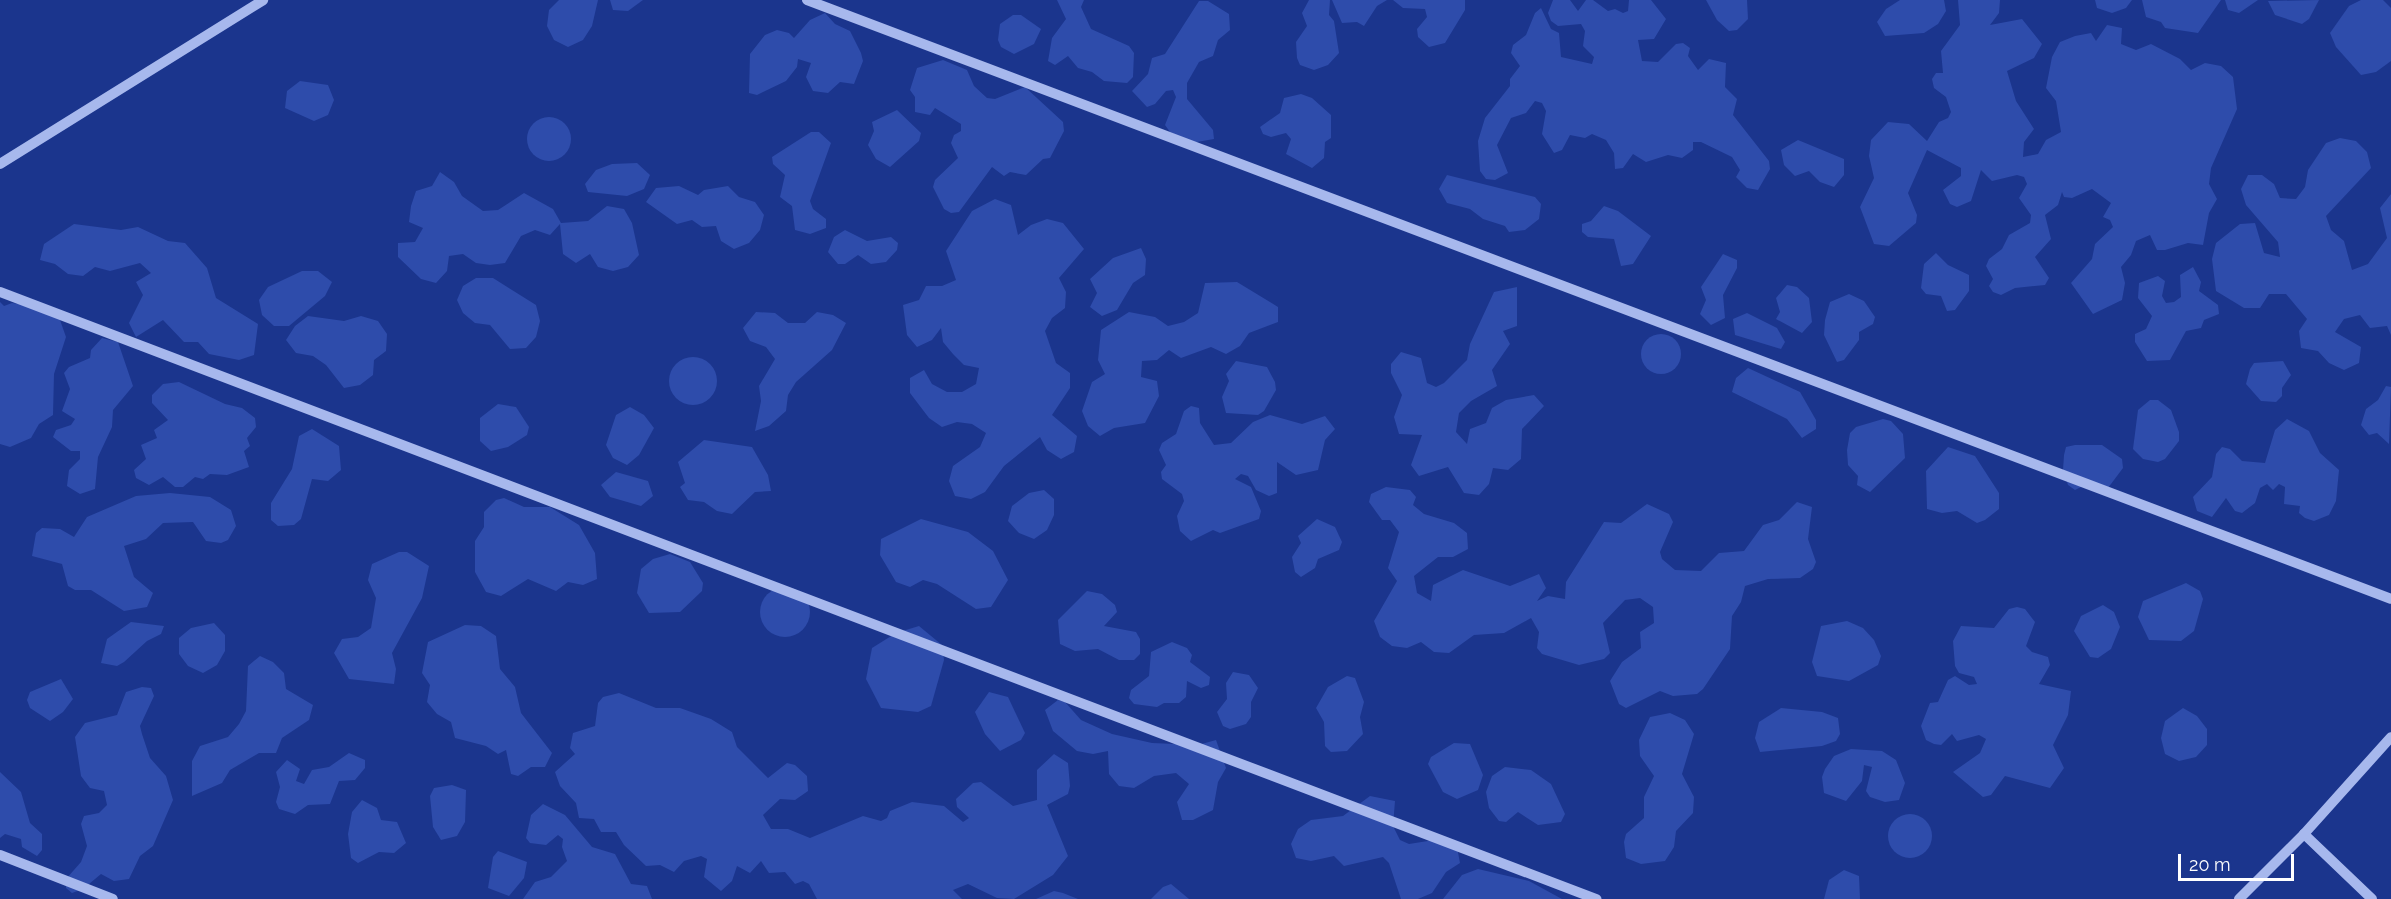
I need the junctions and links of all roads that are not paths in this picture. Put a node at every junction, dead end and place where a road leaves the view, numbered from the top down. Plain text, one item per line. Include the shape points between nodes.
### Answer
1 (263, 0) edge
2 (807, 0) edge
3 (0, 164) edge
4 (0, 292) edge
5 (2391, 599) edge
6 (2391, 737) edge
7 (2304, 834) junction
8 (0, 855) edge
9 (113, 899) edge
10 (1596, 899) edge
11 (2239, 899) edge
12 (2372, 899) edge

1 - 3 street
2 - 5 street
4 - 10 street
6 - 7 street
7 - 11 street
7 - 12 street
8 - 9 street

